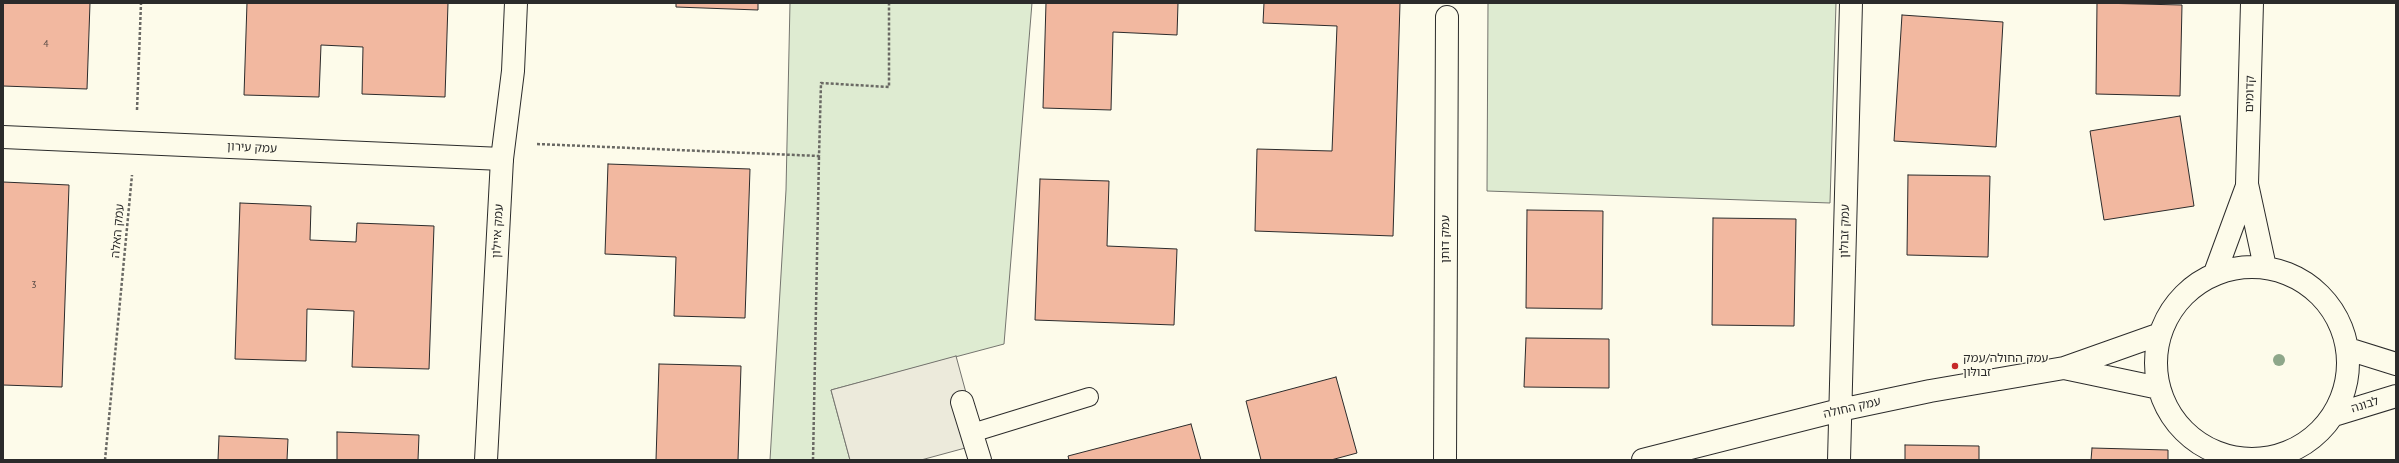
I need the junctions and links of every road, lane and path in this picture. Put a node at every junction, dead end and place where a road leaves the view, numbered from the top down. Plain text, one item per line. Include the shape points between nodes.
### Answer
1 (141, 3) edge
2 (516, 3) edge
3 (889, 3) edge
4 (1851, 3) edge
5 (2252, 3) edge
6 (1447, 17) dead end
7 (3, 137) edge
8 (135, 143) junction
9 (503, 151) junction
10 (819, 156) junction
11 (2247, 184) junction
12 (2265, 267) junction
13 (2215, 273) junction
14 (2160, 334) junction
15 (2348, 348) junction
16 (2396, 364) edge
17 (2064, 368) junction
18 (2159, 388) junction
19 (2396, 396) edge
20 (1089, 397) dead end
21 (962, 402) dead end
22 (1840, 410) junction
23 (2334, 415) junction
24 (972, 433) junction
25 (2228, 458) edge
26 (2281, 458) edge
27 (105, 460) edge
28 (486, 460) edge
29 (812, 460) edge
30 (980, 460) edge
31 (1445, 460) edge
32 (1643, 460) edge
33 (1839, 460) edge

1 - 8 path, עמק האלה
2 - 9 street, עמק איילון via 513,71
3 - 10 path via 889,87 821,83
4 - 22 street, עמק זבולון
5 - 11 street, קדומים
6 - 31 street, עמק דותן
7 - 8 street, עמק עירון
8 - 9 street, עמק עירון
8 - 27 path, עמק האלה
9 - 10 path
9 - 28 street, עמק איילון
10 - 29 path
11 - 12 street, קדומים
11 - 13 street, קדומים
12 - 13 street via 2240,266
12 - 15 street via 2295,275 2320,294 2338,318
13 - 14 street via 2191,288 2172,308
14 - 17 street, עמק החולה
14 - 18 street via 2156,361
15 - 16 street
15 - 23 street via 2344,394
17 - 18 street, עמק החולה
17 - 22 street, עמק החולה via 1930,391
18 - 25 street via 2169,411 2184,431 2204,447
19 - 23 street, לבונה
20 - 24 lane
21 - 24 street
22 - 32 street, עמק החולה
22 - 33 street, עמק זבולון
23 - 26 street via 2312,440
24 - 30 street
25 - 26 street

